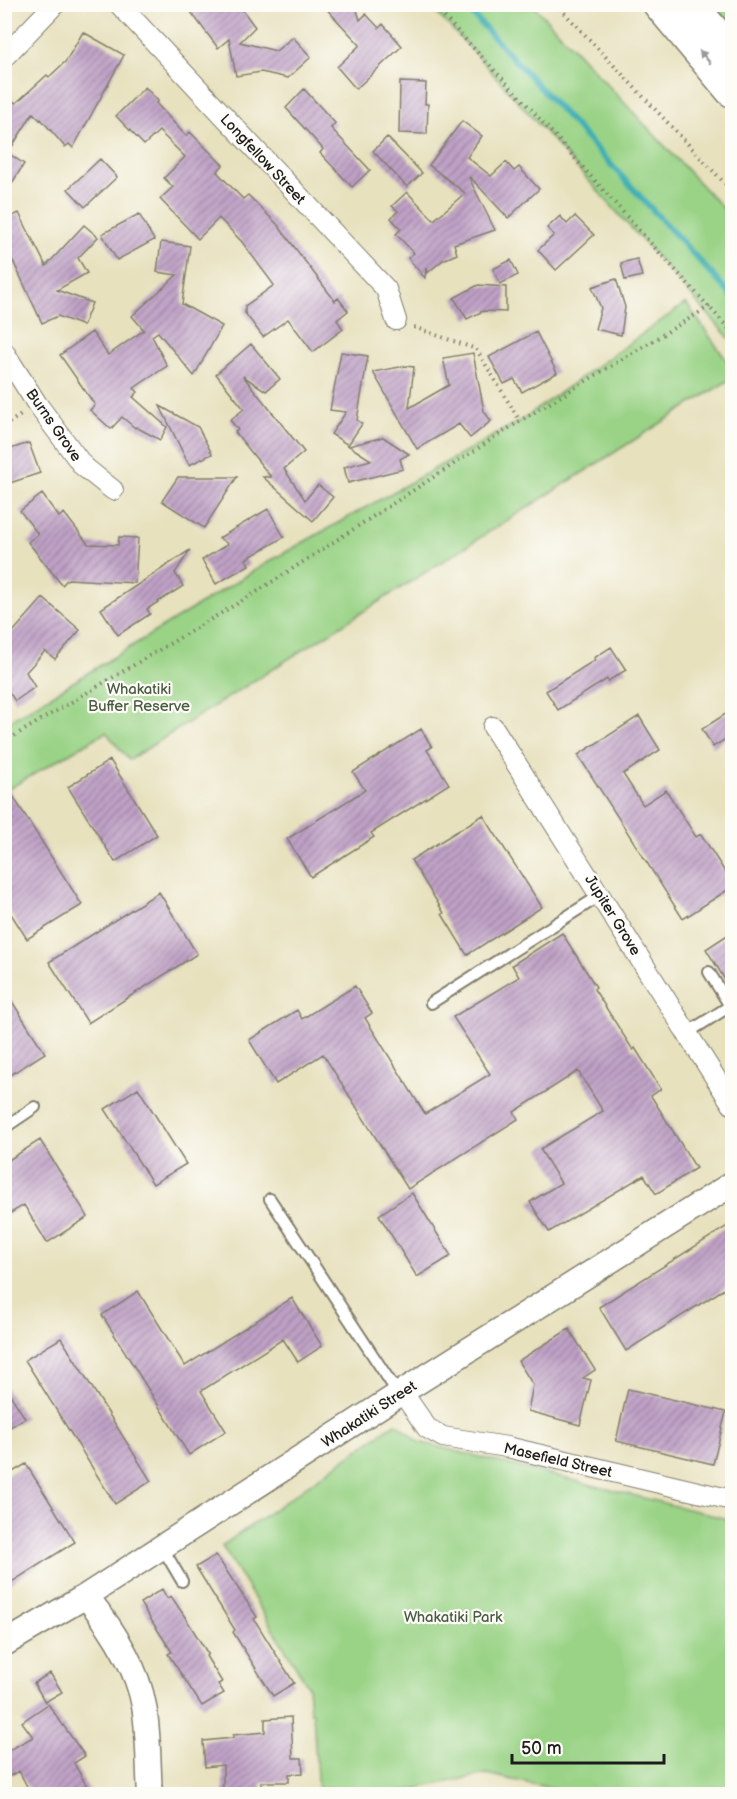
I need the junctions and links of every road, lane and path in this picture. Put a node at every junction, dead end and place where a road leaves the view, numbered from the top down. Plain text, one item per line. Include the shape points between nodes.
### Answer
1 (55, 4) edge
2 (119, 4) edge
3 (432, 4) edge
4 (556, 4) edge
5 (660, 4) edge
6 (690, 4) edge
7 (732, 54) edge
8 (4, 57) edge
9 (732, 90) edge
10 (732, 191) edge
11 (710, 306) junction
12 (396, 320) joint
13 (732, 332) edge
14 (4, 352) edge
15 (520, 421) junction
16 (113, 490) dead end
17 (493, 727) dead end
18 (4, 742) edge
19 (601, 895) junction
20 (709, 972) dead end
21 (431, 1003) dead end
22 (687, 1033) junction
23 (732, 1104) edge
24 (35, 1107) dead end
25 (4, 1128) edge
26 (732, 1184) edge
27 (270, 1199) dead end
28 (401, 1394) junction
29 (732, 1500) edge
30 (162, 1547) junction
31 (182, 1581) dead end
32 (86, 1596) junction
33 (4, 1644) edge
34 (150, 1794) edge

1 - 8 street
2 - 12 street, Longfellow Street via 386,289
3 - 11 path
4 - 10 path
9 -> 5 highway
6 - 7 highway
11 - 13 path
11 - 15 path
12 - 15 path via 476,349
14 - 16 street, Burns Grove via 82,466
15 - 18 path via 255,593
17 - 19 street, Jupiter Grove
19 - 21 lane
19 - 22 street, Jupiter Grove
20 - 22 lane via 730,1006
22 - 23 street, Jupiter Grove
24 - 25 lane
26 - 28 street, Whakatiki Street
27 - 28 lane
28 - 29 street, Masefield Street via 427,1428 443,1437 507,1447
28 - 30 street, Whakatiki Street
30 - 31 lane
30 - 32 street, Whakatiki Street
32 - 33 street, Whakatiki Street
32 - 34 street via 119,1643 139,1687

